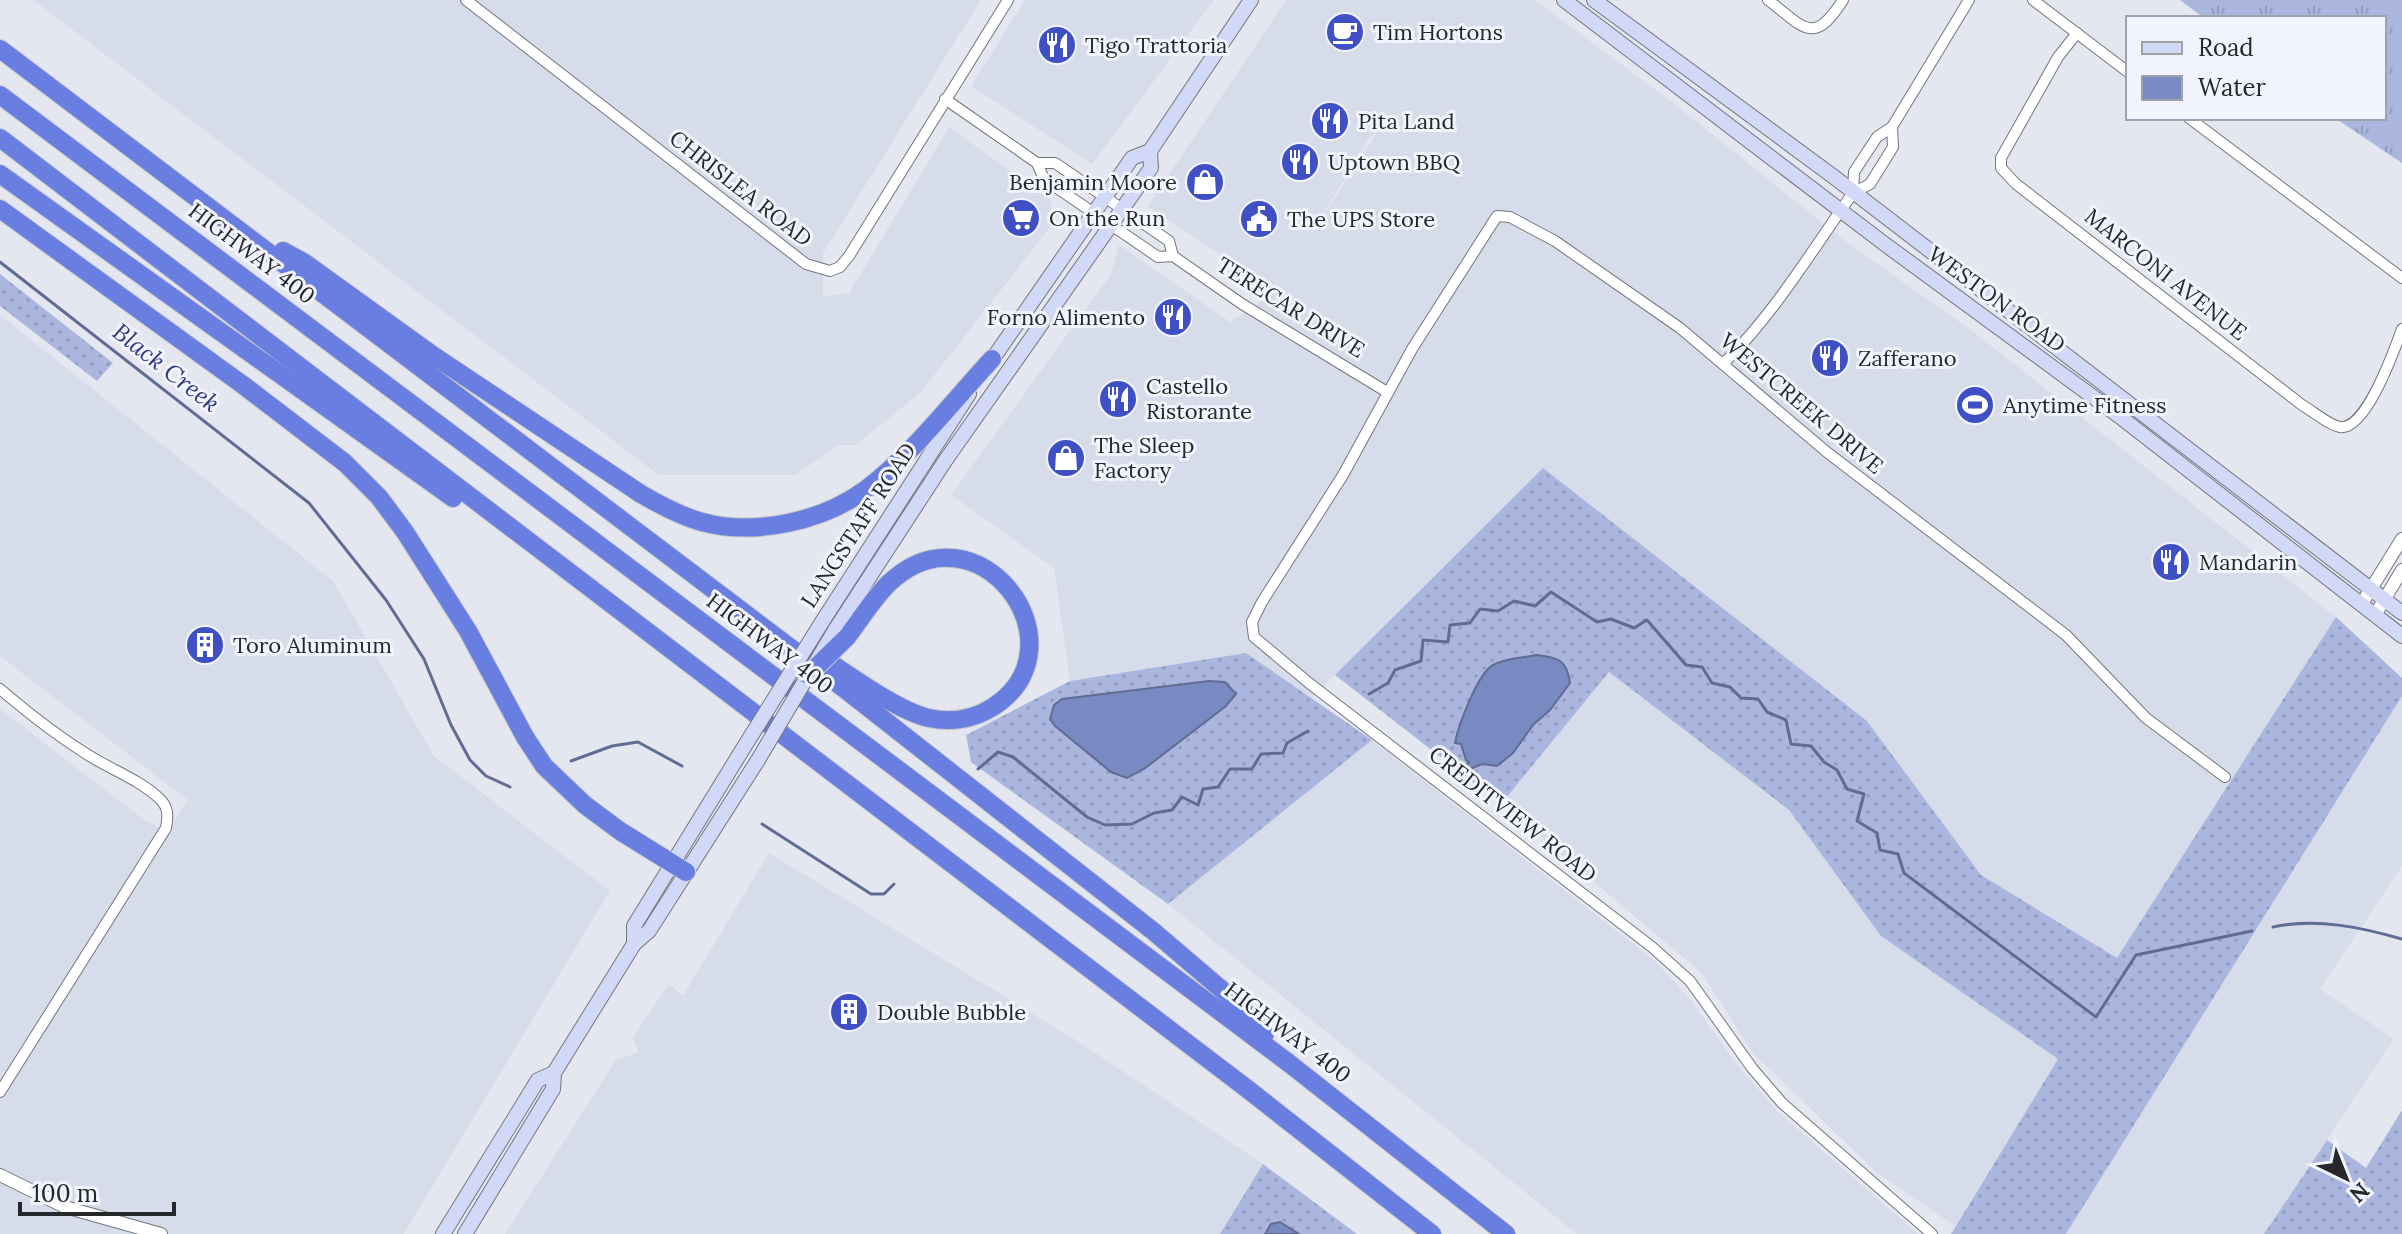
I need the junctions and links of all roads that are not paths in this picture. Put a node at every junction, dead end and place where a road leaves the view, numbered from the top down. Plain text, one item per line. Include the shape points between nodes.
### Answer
1 (466, 0) edge
2 (1008, 0) edge
3 (1564, 0) edge
4 (1594, 0) edge
5 (1768, 0) edge
6 (1843, 0) edge
7 (1969, 0) edge
8 (2033, 0) edge
9 (1253, 1) edge
10 (2077, 33) junction
11 (0, 49) edge
12 (2126, 70) edge
13 (0, 95) edge
14 (945, 99) junction
15 (2192, 120) edge
16 (1892, 127) junction
17 (0, 138) edge
18 (1150, 151) junction
19 (1037, 163) junction
20 (0, 174) edge
21 (1853, 193) junction
22 (1104, 197) junction
23 (0, 209) edge
24 (1123, 210) junction
25 (1840, 211) junction
26 (1093, 212) junction
27 (1112, 224) junction
28 (238, 227) junction
29 (1173, 256) junction
30 (2402, 278) edge
31 (2402, 329) edge
32 (992, 359) junction
33 (1724, 363) junction
34 (1387, 392) junction
35 (499, 520) junction
36 (2402, 539) edge
37 (2402, 570) edge
38 (2371, 589) junction
39 (2385, 599) junction
40 (2361, 605) junction
41 (2402, 613) edge
42 (2375, 615) junction
43 (835, 630) junction
44 (2402, 636) edge
45 (789, 646) junction
46 (808, 675) joint
47 (0, 689) edge
48 (2225, 777) dead end
49 (679, 868) junction
50 (1290, 1064) junction
51 (554, 1073) junction
52 (0, 1092) edge
53 (0, 1175) edge
54 (161, 1234) edge
55 (443, 1234) edge
56 (465, 1234) edge
57 (1432, 1234) edge
58 (1506, 1234) edge
59 (1932, 1234) edge

1 - 14 street, CHRISLEA ROAD via 820,270 840,267 849,256
2 - 14 street
3 - 25 main road, WESTON ROAD
4 - 21 main road, WESTON ROAD
5 - 6 street via 1814,29 1831,20
7 - 16 street
8 - 10 street
9 - 18 main road, LANGSTAFF ROAD
10 - 12 street
10 - 31 street, MARCONI AVENUE via 2001,158 2001,168 2016,184 2302,405 2339,427 2347,427 2363,412
11 - 28 highway
13 - 50 highway, HIGHWAY 400
14 - 19 street
15 - 30 street
16 - 21 street via 1877,137 1854,172
16 - 21 street via 1893,147 1870,184
17 - 35 highway
18 - 22 main road, LANGSTAFF ROAD via 1132,158
18 - 24 main road, LANGSTAFF ROAD via 1151,168
19 - 22 street, TERECAR DRIVE via 1055,163
19 - 26 street, TERECAR DRIVE via 1044,179
20 - 35 highway via 470,510
21 - 25 street
21 - 38 main road, WESTON ROAD
22 - 24 street, TERECAR DRIVE
22 - 26 main road, LANGSTAFF ROAD
23 - 49 highway via 345,463 405,532 544,766 585,805
24 - 27 main road, LANGSTAFF ROAD
24 - 29 street, TERECAR DRIVE via 1169,241
25 - 33 street via 1774,305
25 - 40 main road, WESTON ROAD via 2119,416
26 - 27 street, TERECAR DRIVE
26 - 32 main road, LANGSTAFF ROAD
27 - 29 street, TERECAR DRIVE via 1158,257
27 - 43 main road, LANGSTAFF ROAD via 945,461
28 - 32 highway via 305,263 641,494 700,522 727,527 795,521 864,491
28 - 45 highway
29 - 34 street, TERECAR DRIVE
32 - 43 main road, LANGSTAFF ROAD
33 - 34 street, WESTCREEK DRIVE via 1555,241 1510,217 1497,216
33 - 48 street, WESTCREEK DRIVE via 1828,453 2066,635 2146,718
34 - 59 street, CREDITVIEW ROAD via 1343,475 1256,613 1254,637 1652,947 1690,981 1782,1103
35 - 57 highway
36 - 38 street
37 - 39 street
38 - 39 main road, WESTON ROAD
38 - 40 street
39 - 41 main road, WESTON ROAD
39 - 42 street
40 - 42 main road, WESTON ROAD
42 - 44 main road, WESTON ROAD
43 - 45 highway via 911,568 950,558 985,567 1002,579 1027,620 1029,645 1024,669 999,703 980,715 941,720 903,708 812,651
43 - 46 highway, bridge
43 - 49 main road, LANGSTAFF ROAD, bridge via 741,752
45 - 50 highway via 1153,931 1235,1001
46 - 49 main road, LANGSTAFF ROAD, bridge via 758,760
47 - 52 street via 87,755 163,801 169,815 166,828
49 - 51 main road, LANGSTAFF ROAD via 634,926 634,944
50 - 58 highway, HIGHWAY 400
51 - 55 main road, LANGSTAFF ROAD via 538,1080
51 - 56 main road, LANGSTAFF ROAD via 553,1089
53 - 54 street via 65,1207

